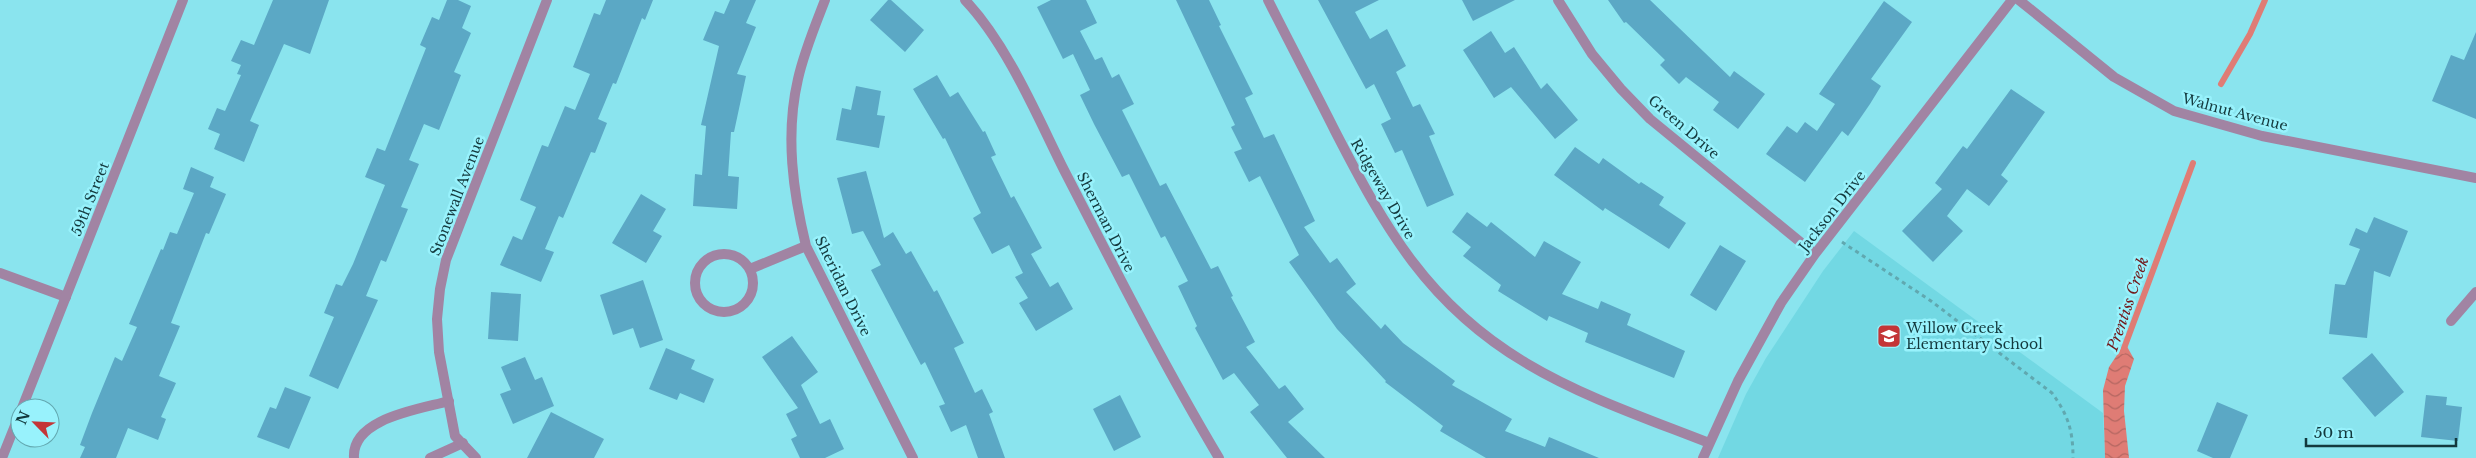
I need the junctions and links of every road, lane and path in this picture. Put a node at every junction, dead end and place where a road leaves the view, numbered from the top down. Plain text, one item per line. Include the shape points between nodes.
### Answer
1 (183, 0) edge
2 (547, 0) edge
3 (825, 0) edge
4 (965, 0) edge
5 (1268, 0) edge
6 (1558, 0) edge
7 (2012, 0) edge
8 (2019, 0) edge
9 (2476, 178) edge
10 (1830, 234) junction
11 (806, 246) junction
12 (1815, 254) junction
13 (750, 269) junction
14 (0, 273) edge
15 (2476, 292) edge
16 (66, 297) junction
17 (2451, 321) dead end
18 (26, 398) edge
19 (450, 406) junction
20 (10, 438) edge
21 (463, 443) junction
22 (1709, 443) junction
23 (2, 458) edge
24 (354, 458) edge
25 (430, 458) edge
26 (476, 458) edge
27 (913, 458) edge
28 (1219, 458) edge
29 (1703, 458) edge
30 (2073, 458) edge

1 - 16 street, 59th Street
2 - 19 street, Stonewall Avenue via 446,260 437,319 439,352
3 - 11 street, Sheridan Drive via 800,69 791,124 794,181
4 - 28 street, Sherman Drive via 997,42 1024,90 1155,349
5 - 22 street, Ridgeway Drive via 1370,199 1407,256 1446,301 1496,343 1547,376
6 - 12 street, Green Drive via 1592,54 1644,113
7 - 10 street, Jackson Drive
8 - 9 street, Walnut Avenue via 2114,77 2174,111 2262,136
10 - 12 street, Jackson Drive
10 - 30 path via 1916,291 2052,393 2065,411 2070,426
11 - 13 street
11 - 27 street, Sheridan Drive
12 - 22 street, Jackson Drive via 1758,342
13 - 13 street via 736,256 717,254 708,258 697,274 697,293 709,308 727,312 736,310 750,297 754,288
14 - 16 street
15 - 17 street
16 - 18 street, 59th Street
19 - 21 street, Stonewall Avenue via 455,436
19 - 24 street via 390,417 374,424 353,451
20 - 23 street
21 - 25 street
21 - 26 street, Stonewall Avenue
22 - 29 street, Jackson Drive

